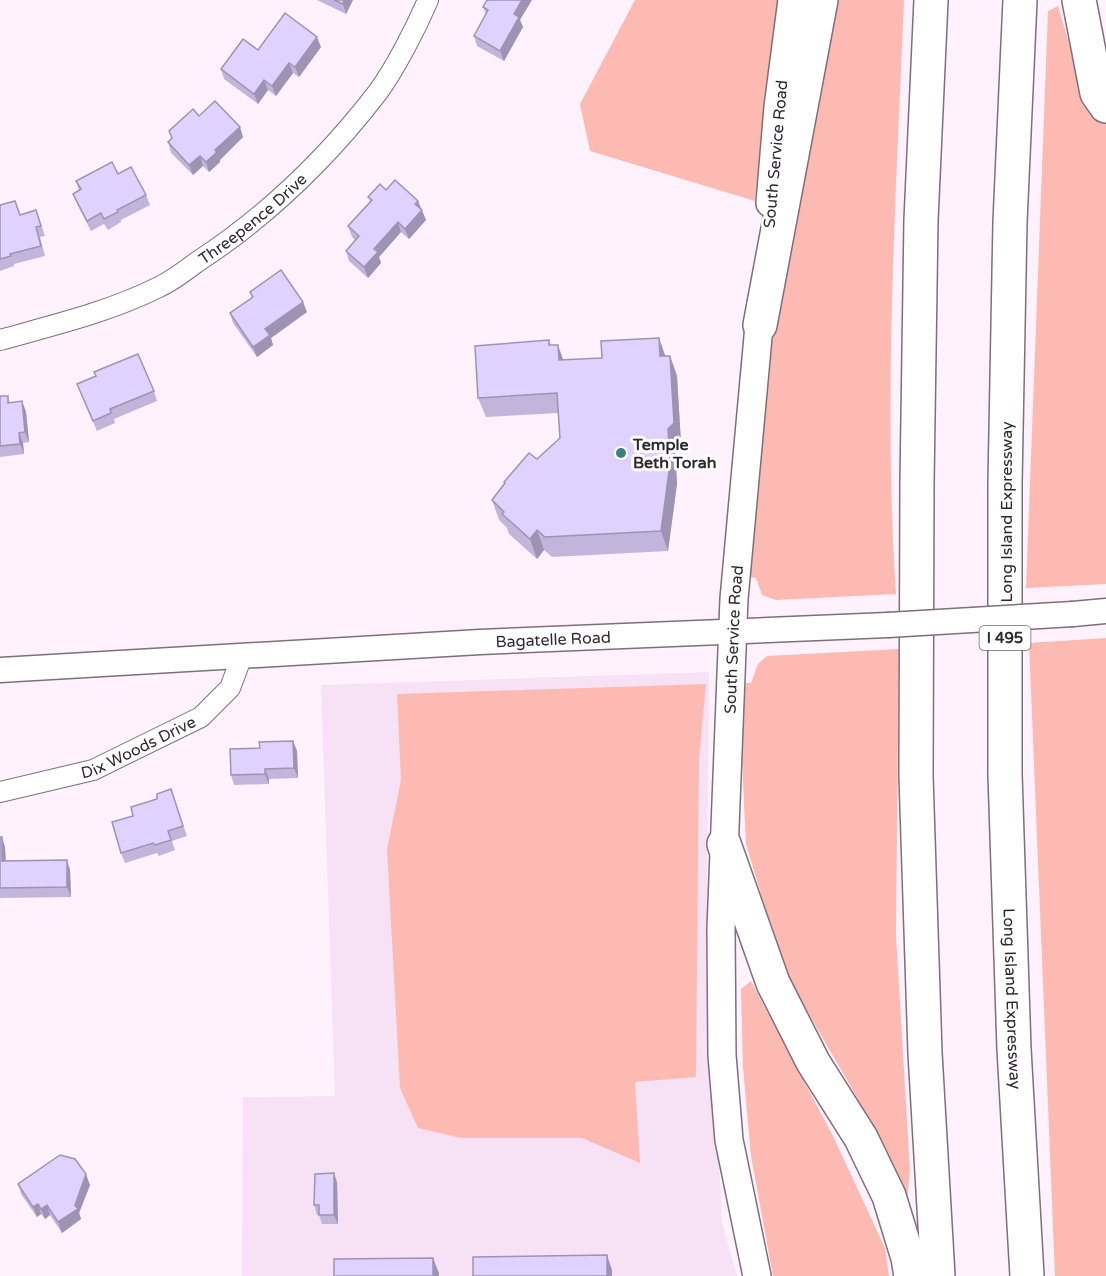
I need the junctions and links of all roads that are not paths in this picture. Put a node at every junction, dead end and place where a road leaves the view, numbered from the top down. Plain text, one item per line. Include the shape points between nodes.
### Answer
1 (428, 0) edge
2 (792, 0) edge
3 (821, 0) edge
4 (931, 0) edge
5 (1020, 0) edge
6 (1079, 0) edge
7 (1106, 106) edge
8 (760, 325) junction
9 (0, 340) edge
10 (1106, 611) edge
11 (732, 632) junction
12 (242, 656) junction
13 (0, 670) edge
14 (0, 792) edge
15 (724, 844) junction
16 (757, 1276) edge
17 (911, 1276) edge
18 (938, 1276) edge
19 (1027, 1276) edge

1 - 9 street, Threepence Drive via 379,90 335,144 234,238 161,286 96,314
2 - 8 main road, South Service Road via 778,107
3 - 8 highway
4 - 18 highway via 921,220 916,776 925,1053
5 - 19 highway, Long Island Expressway / I 495 via 1005,483 1005,774 1014,1049
6 - 7 highway via 1097,93
8 - 11 main road, South Service Road
10 - 11 street, Bagatelle Road, bridge
11 - 12 street, Bagatelle Road
11 - 15 main road, South Service Road
12 - 13 street, Bagatelle Road
12 - 14 street, Dix Woods Drive via 230,688 201,717 93,770
15 - 16 main road, South Service Road via 724,1077 729,1140
15 - 17 highway via 773,983 890,1196

